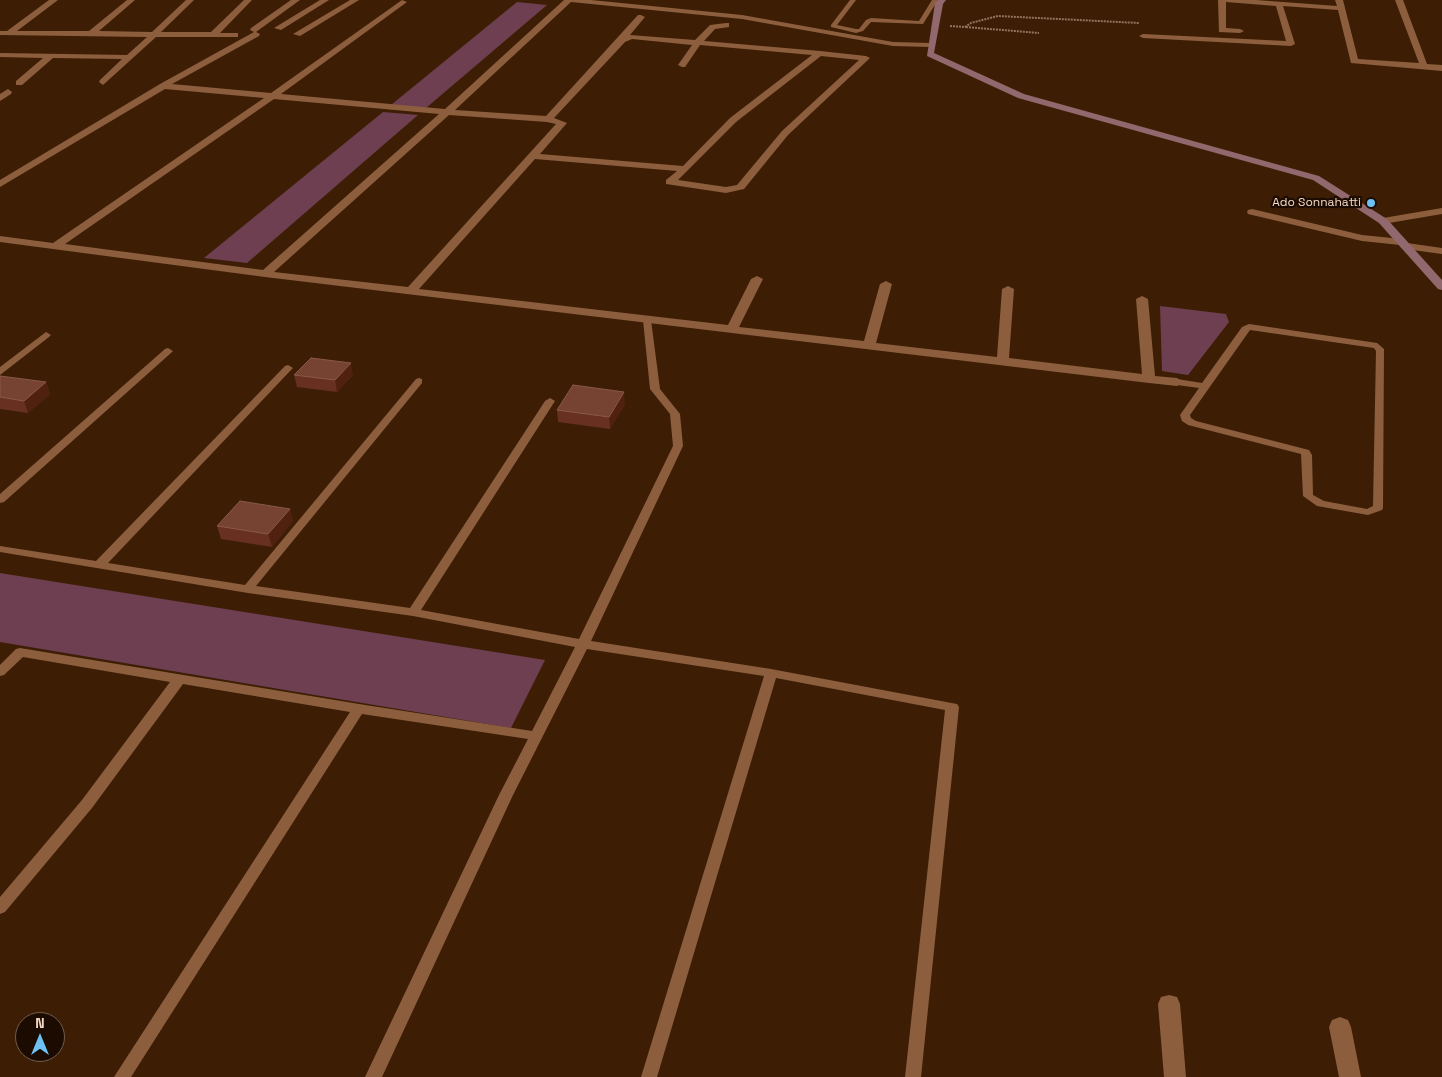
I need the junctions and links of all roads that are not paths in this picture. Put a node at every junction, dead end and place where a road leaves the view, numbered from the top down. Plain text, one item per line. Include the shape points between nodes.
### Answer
1 (54, 0) edge
2 (132, 0) edge
3 (190, 0) edge
4 (248, 0) edge
5 (296, 0) edge
6 (325, 0) edge
7 (355, 0) edge
8 (569, 0) edge
9 (853, 0) edge
10 (935, 0) edge
11 (942, 0) edge
12 (1223, 0) edge
13 (1399, 0) edge
14 (403, 2) dead end
15 (1279, 4) junction
16 (1339, 4) edge
17 (641, 17) dead end
18 (726, 25) dead end
19 (278, 28) dead end
20 (1250, 32) dead end
21 (4, 33) edge
22 (91, 34) junction
23 (214, 34) junction
24 (297, 34) dead end
25 (1278, 34) dead end
26 (1288, 34) junction
27 (154, 35) junction
28 (235, 35) dead end
29 (1143, 36) dead end
30 (622, 40) junction
31 (698, 42) junction
32 (931, 45) junction
33 (820, 53) junction
34 (0, 55) edge
35 (52, 56) junction
36 (130, 57) junction
37 (682, 65) dead end
38 (1424, 66) junction
39 (1442, 68) edge
40 (103, 82) dead end
41 (19, 83) dead end
42 (163, 86) junction
43 (272, 97) junction
44 (447, 112) junction
45 (548, 119) junction
46 (534, 156) junction
47 (685, 168) junction
48 (0, 184) edge
49 (1442, 211) edge
50 (1252, 212) dead end
51 (1383, 221) junction
52 (0, 239) edge
53 (1403, 244) junction
54 (56, 246) junction
55 (1442, 252) edge
56 (265, 274) junction
57 (757, 279) dead end
58 (886, 284) dead end
59 (1442, 287) edge
60 (1008, 289) dead end
61 (411, 291) junction
62 (1142, 299) dead end
63 (647, 320) junction
64 (732, 329) junction
65 (46, 336) dead end
66 (869, 344) junction
67 (168, 352) dead end
68 (1003, 361) junction
69 (288, 368) dead end
70 (0, 372) edge
71 (1149, 378) junction
72 (419, 381) dead end
73 (1177, 382) joint
74 (1205, 386) junction
75 (550, 400) dead end
76 (0, 500) edge
77 (0, 549) edge
78 (100, 564) junction
79 (248, 589) junction
80 (413, 612) junction
81 (583, 644) junction
82 (0, 672) edge
83 (771, 673) junction
84 (180, 678) junction
85 (359, 709) junction
86 (536, 736) junction
87 (0, 908) edge
88 (1169, 1004) dead end
89 (1340, 1027) dead end
90 (122, 1077) edge
91 (374, 1077) edge
92 (649, 1077) edge
93 (914, 1077) edge
94 (1175, 1077) edge
95 (1350, 1077) edge

1 - 21 street
2 - 22 street
3 - 27 street
4 - 23 street
5 - 42 street via 255,32
6 - 19 street
7 - 24 street
8 - 32 street via 742,17 893,44
8 - 44 street
9 - 10 lane via 833,26 856,31 871,20 921,23
11 - 32 street
12 - 15 street
12 - 20 street via 1222,30
13 - 38 street
14 - 43 street
15 - 16 street
15 - 26 street
16 - 38 street via 1354,61
17 - 30 street
18 - 31 street via 713,27
21 - 22 street
22 - 27 street
23 - 27 street
23 - 28 street
25 - 26 street
26 - 29 street via 1291,44
27 - 36 street
30 - 31 street via 639,37
30 - 45 street
31 - 33 street
31 - 37 street
32 - 51 street via 930,54 1021,96 1316,178
33 - 47 street via 733,120
33 - 47 street via 866,58 784,133 740,187 726,190 670,182
34 - 35 street
35 - 36 street
35 - 41 street
36 - 40 street
38 - 39 street
42 - 43 street
42 - 48 street
43 - 44 street
43 - 54 street
44 - 45 street
44 - 56 street
45 - 46 street via 562,123
46 - 47 street
46 - 61 street
49 - 51 street
50 - 53 street via 1362,238
51 - 53 street
52 - 54 street
53 - 55 street
53 - 59 street
54 - 56 street
56 - 61 street
57 - 64 street
58 - 66 street
60 - 68 street
61 - 63 street
62 - 71 street
63 - 64 street
63 - 81 lane via 655,389 675,414 678,446
64 - 66 street
65 - 70 lane
66 - 68 street
67 - 76 lane
68 - 71 street
69 - 78 lane
71 - 73 street
72 - 79 lane
73 - 74 lane
74 - 74 lane via 1245,329 1249,328 1380,348 1378,508 1368,512 1314,501 1308,496 1307,455 1300,450 1186,419
75 - 80 lane
77 - 78 lane
78 - 79 lane
79 - 80 lane
80 - 81 lane
81 - 83 lane
81 - 86 lane
82 - 84 lane via 20,652
83 - 92 lane
83 - 93 lane via 952,707
84 - 85 lane
84 - 87 lane via 87,804
85 - 86 lane
85 - 90 lane
86 - 91 lane
88 - 94 street
89 - 95 street

